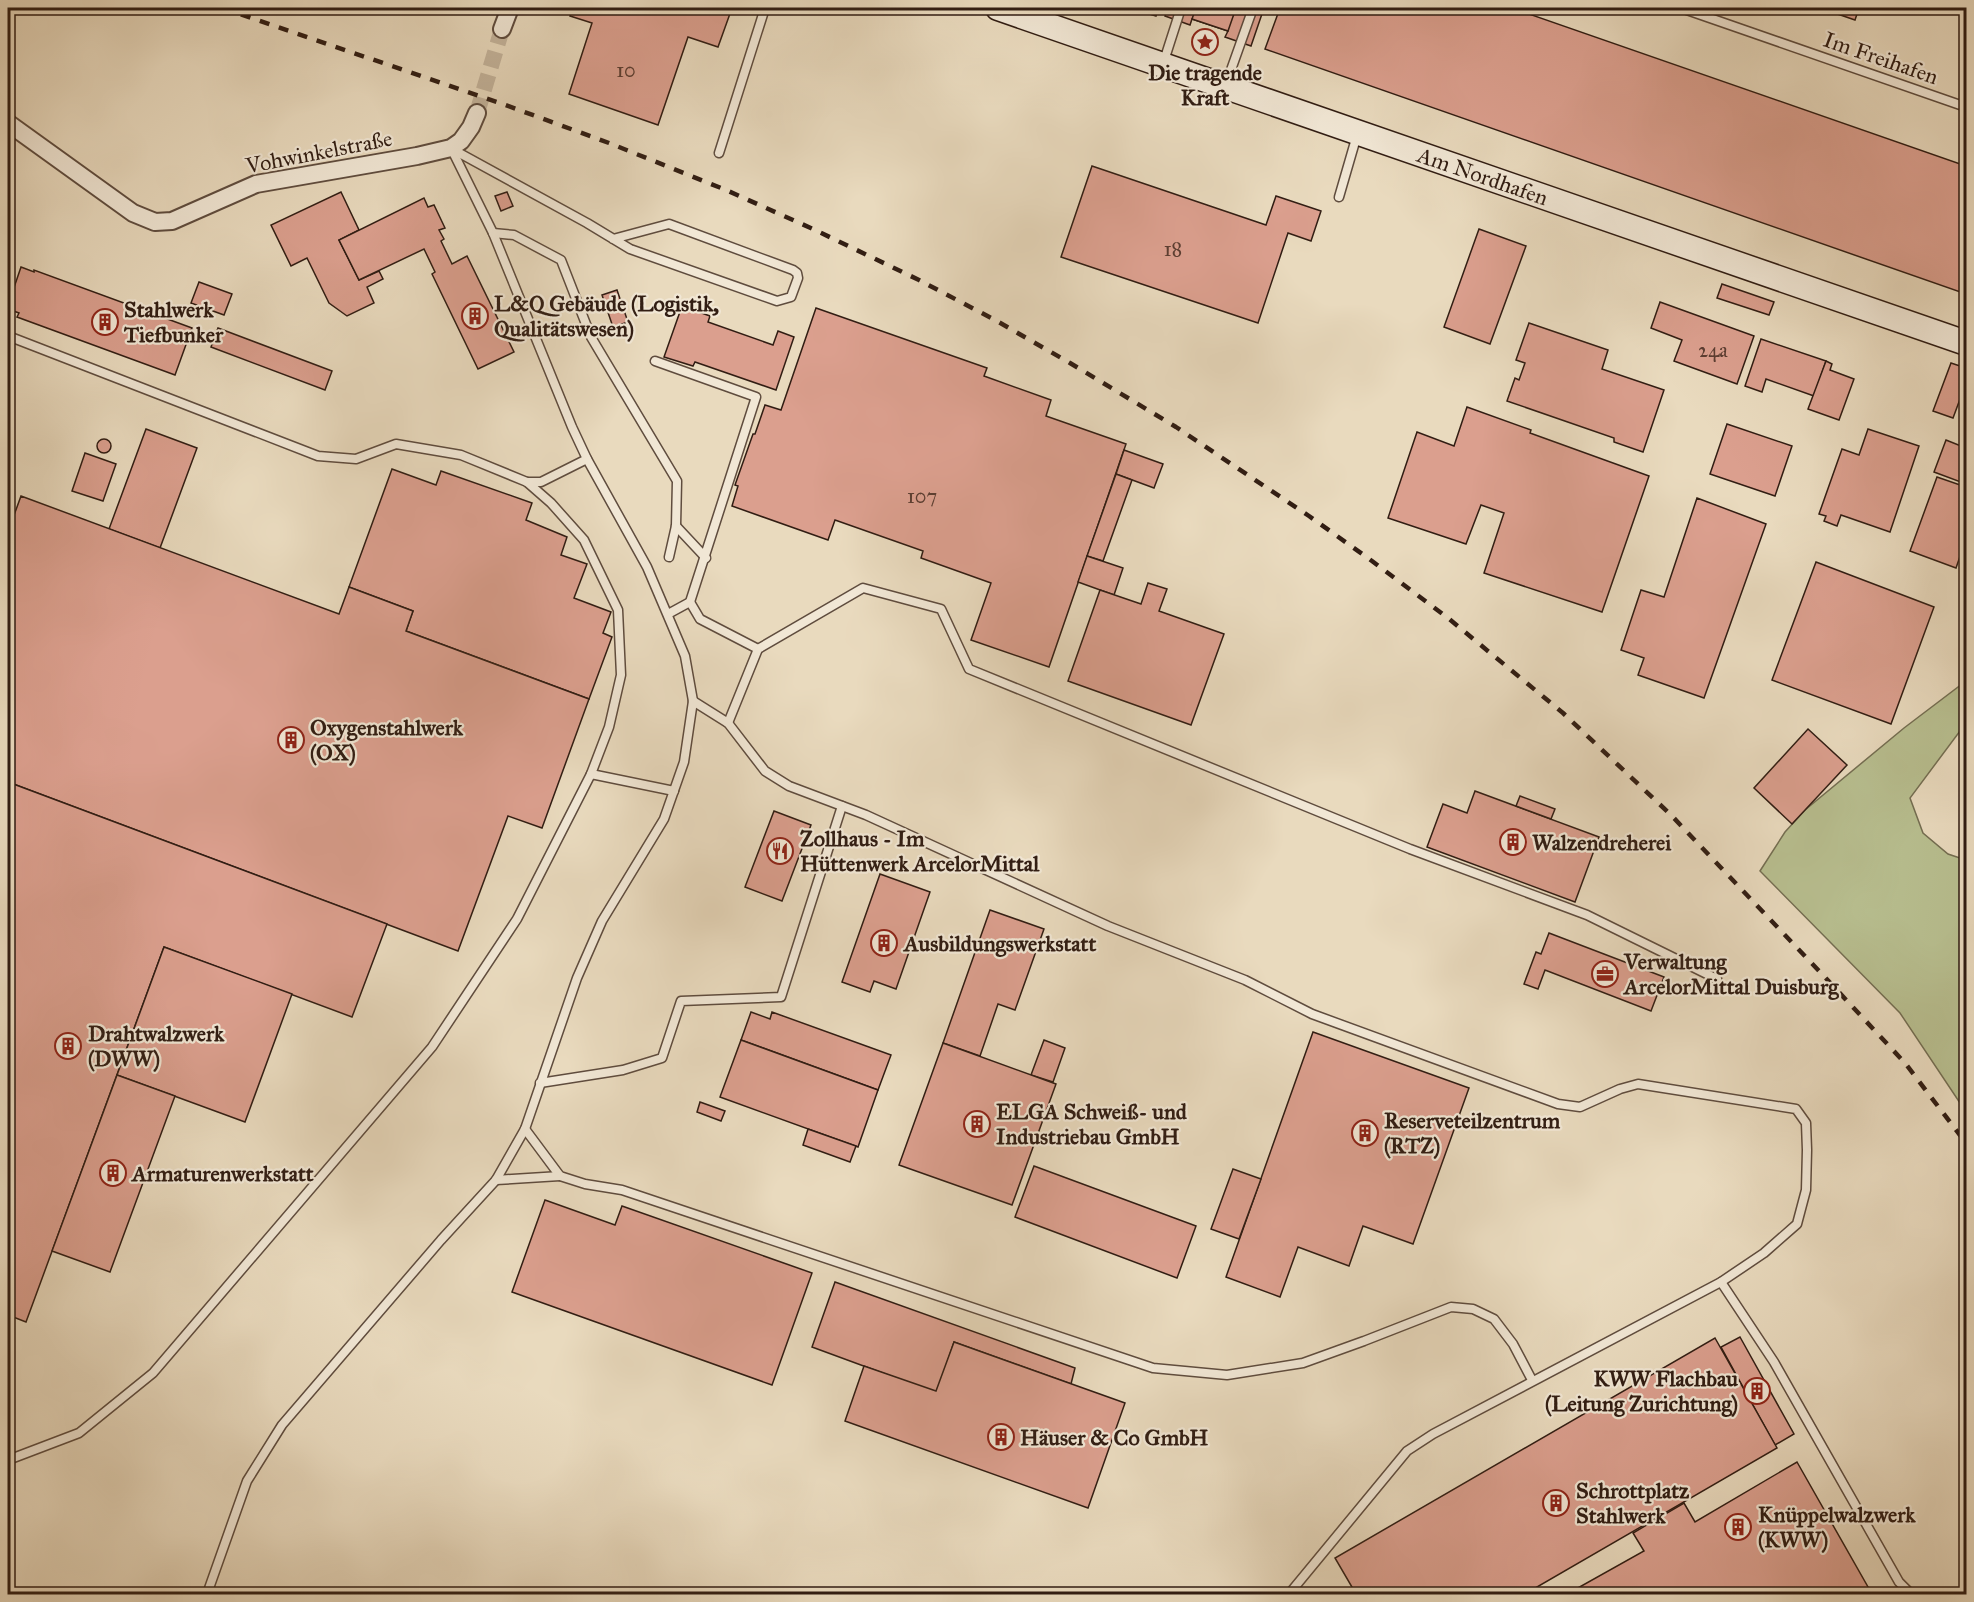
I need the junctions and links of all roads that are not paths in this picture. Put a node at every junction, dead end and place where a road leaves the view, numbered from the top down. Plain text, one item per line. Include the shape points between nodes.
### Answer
1 (510, 8) edge
2 (765, 8) edge
3 (998, 8) edge
4 (1181, 8) edge
5 (1253, 8) edge
6 (1682, 8) edge
7 (502, 29) tunnel mouth
8 (1163, 65) junction
9 (1225, 88) junction
10 (1966, 107) edge
11 (477, 113) tunnel mouth
12 (8, 123) edge
13 (1358, 132) junction
14 (451, 148) junction
15 (719, 153) dead end
16 (1339, 197) dead end
17 (493, 233) junction
18 (613, 238) junction
19 (8, 336) edge
20 (1966, 343) edge
21 (655, 361) dead end
22 (587, 459) junction
23 (527, 482) junction
24 (676, 526) junction
25 (669, 557) dead end
26 (706, 558) junction
27 (690, 602) junction
28 (668, 614) junction
29 (758, 649) junction
30 (693, 701) junction
31 (728, 723) junction
32 (591, 774) junction
33 (674, 791) junction
34 (842, 806) junction
35 (1717, 979) dead end
36 (540, 1083) junction
37 (525, 1129) junction
38 (560, 1176) junction
39 (496, 1180) junction
40 (1721, 1282) junction
41 (1532, 1380) junction
42 (8, 1461) edge
43 (207, 1594) edge
44 (1289, 1594) edge
45 (1911, 1594) edge

1 - 7 street
2 - 15 lane
3 - 8 main road, Am Nordhafen
4 - 8 lane
5 - 9 lane
6 - 10 lane, Im Freihafen
8 - 9 main road, Am Nordhafen
9 - 13 main road, Am Nordhafen
11 - 14 street via 461,141
12 - 14 street, Vohwinkelstraße via 133,213 154,222 172,222 256,184
13 - 16 lane
13 - 20 main road, Am Nordhafen
14 - 17 lane
14 - 18 lane
17 - 22 lane
17 - 24 lane via 514,235 561,260 591,337 677,481
18 - 18 lane via 630,249 777,301 791,297 798,278 793,270 669,224
19 - 23 lane via 318,456 356,459 396,444 461,455
21 - 26 lane via 756,397
22 - 23 lane via 541,482
22 - 28 lane via 647,567
23 - 32 lane via 551,502 584,540 618,610 621,675 609,727
24 - 25 lane
24 - 26 lane
26 - 27 lane
27 - 28 lane
27 - 29 lane via 700,619
28 - 30 lane via 685,656
29 - 31 lane
29 - 35 lane via 864,588 941,609 969,669 1410,849 1587,915
30 - 31 lane
30 - 33 lane via 684,762
31 - 34 lane via 765,771 789,786
32 - 33 lane
32 - 42 lane via 517,919 432,1047 153,1373 79,1433
33 - 36 lane via 664,819 602,921
34 - 36 lane via 781,997 681,1001 662,1058 623,1070
34 - 40 lane via 1108,926 1245,980 1312,1014 1558,1104 1580,1107 1638,1084 1796,1109 1806,1123 1807,1150 1806,1190 1797,1224 1764,1253
36 - 37 lane
37 - 38 lane
37 - 39 lane
38 - 39 lane
38 - 41 lane via 622,1190 1153,1368 1227,1375 1303,1363 1450,1307 1473,1309 1494,1319
39 - 43 lane via 282,1425 247,1481
40 - 41 lane
40 - 45 lane via 1774,1362 1899,1582
41 - 44 lane via 1407,1451

